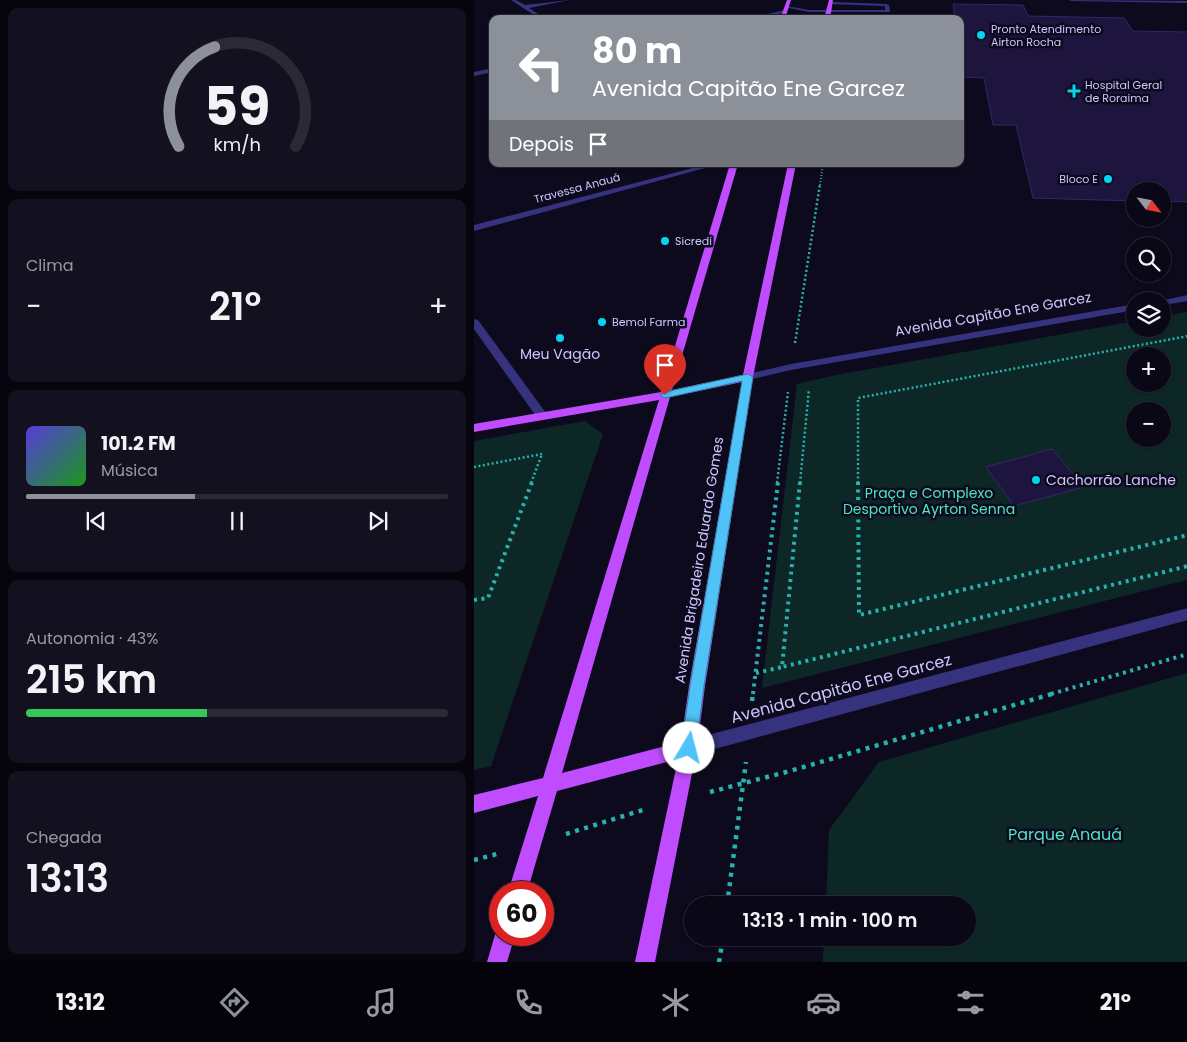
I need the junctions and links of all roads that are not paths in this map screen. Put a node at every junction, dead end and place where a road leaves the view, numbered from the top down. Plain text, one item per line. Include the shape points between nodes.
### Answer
1 (513, 0) edge
2 (568, 0) edge
3 (789, 0) edge
4 (1071, 0) edge
5 (831, 1) edge
6 (1187, 2) edge
7 (525, 7) junction
8 (786, 9) junction
9 (538, 15) edge
10 (762, 15) edge
11 (784, 15) edge
12 (822, 15) edge
13 (829, 15) edge
14 (852, 15) edge
15 (489, 71) edge
16 (474, 74) edge
17 (705, 167) edge
18 (733, 167) edge
19 (791, 167) edge
20 (474, 228) edge
21 (1187, 298) edge
22 (1171, 301) edge
23 (1126, 309) edge
24 (474, 322) edge
25 (748, 377) junction
26 (665, 395) junction
27 (542, 416) junction
28 (474, 428) edge
29 (1187, 614) edge
30 (689, 748) junction
31 (551, 784) junction
32 (474, 804) edge
33 (522, 881) edge
34 (501, 946) edge
35 (496, 962) edge
36 (645, 962) edge

1 - 7 street
2 - 7 street
3 - 8 main road
4 - 6 street
5 - 13 main road
5 - 14 street via 887,5 887,12
7 - 9 street
8 - 10 street
8 - 11 main road
8 - 12 street
15 - 16 street
17 - 20 street, Travessa Anauá
18 - 26 main road
19 - 25 main road, Avenida Brigadeiro Eduardo Gomes
21 - 22 street
23 - 25 street, Avenida Capitão Ene Garcez
24 - 27 street
25 - 26 main road, Avenida Capitão Ene Garcez
25 - 30 main road, Avenida Brigadeiro Eduardo Gomes
26 - 27 main road, Avenida Capitão Ene Garcez
26 - 31 main road
27 - 28 main road, Avenida Capitão Ene Garcez
29 - 30 street, Avenida Capitão Ene Garcez
30 - 31 main road, Avenida Capitão Ene Garcez
30 - 36 main road, Avenida Brigadeiro Eduardo Gomes
31 - 32 main road, Avenida Capitão Ene Garcez
31 - 33 main road
34 - 35 main road

